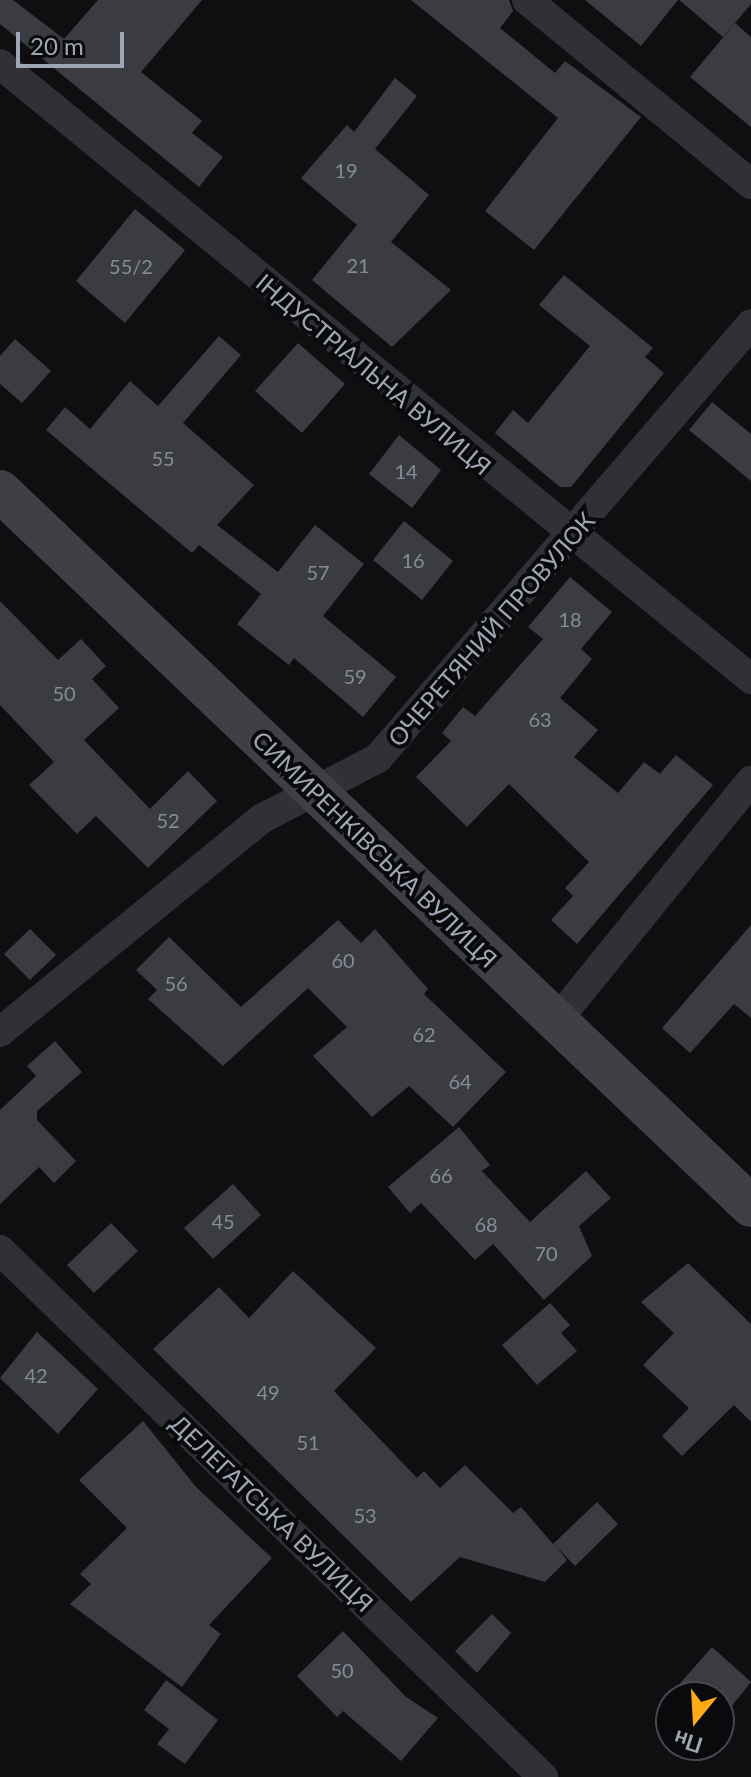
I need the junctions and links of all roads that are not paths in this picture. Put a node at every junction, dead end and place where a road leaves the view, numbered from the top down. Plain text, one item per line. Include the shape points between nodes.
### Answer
1 (527, 0) edge
2 (0, 64) edge
3 (751, 184) edge
4 (751, 324) edge
5 (0, 491) edge
6 (572, 538) junction
7 (751, 679) edge
8 (751, 781) edge
9 (313, 787) junction
10 (554, 1024) junction
11 (0, 1032) edge
12 (751, 1206) edge
13 (0, 1250) edge
14 (543, 1777) edge

1 - 3 street
2 - 6 street, ІНДУСТРІАЛЬНА ВУЛИЦЯ
4 - 6 street, ОЧЕРЕТЯНИЙ ПРОВУЛОК
5 - 9 main road, СИМИРЕНКІВСЬКА ВУЛИЦЯ
6 - 7 street, ІНДУСТРІАЛЬНА ВУЛИЦЯ
6 - 9 street, ОЧЕРЕТЯНИЙ ПРОВУЛОК via 378,758
8 - 10 street
9 - 10 main road, СИМИРЕНКІВСЬКА ВУЛИЦЯ
9 - 11 street, ОЧЕРЕТЯНИЙ ПРОВУЛОК via 261,819
10 - 12 main road, СИМИРЕНКІВСЬКА ВУЛИЦЯ
13 - 14 street, ДЕЛЕГАТСЬКА ВУЛИЦЯ

